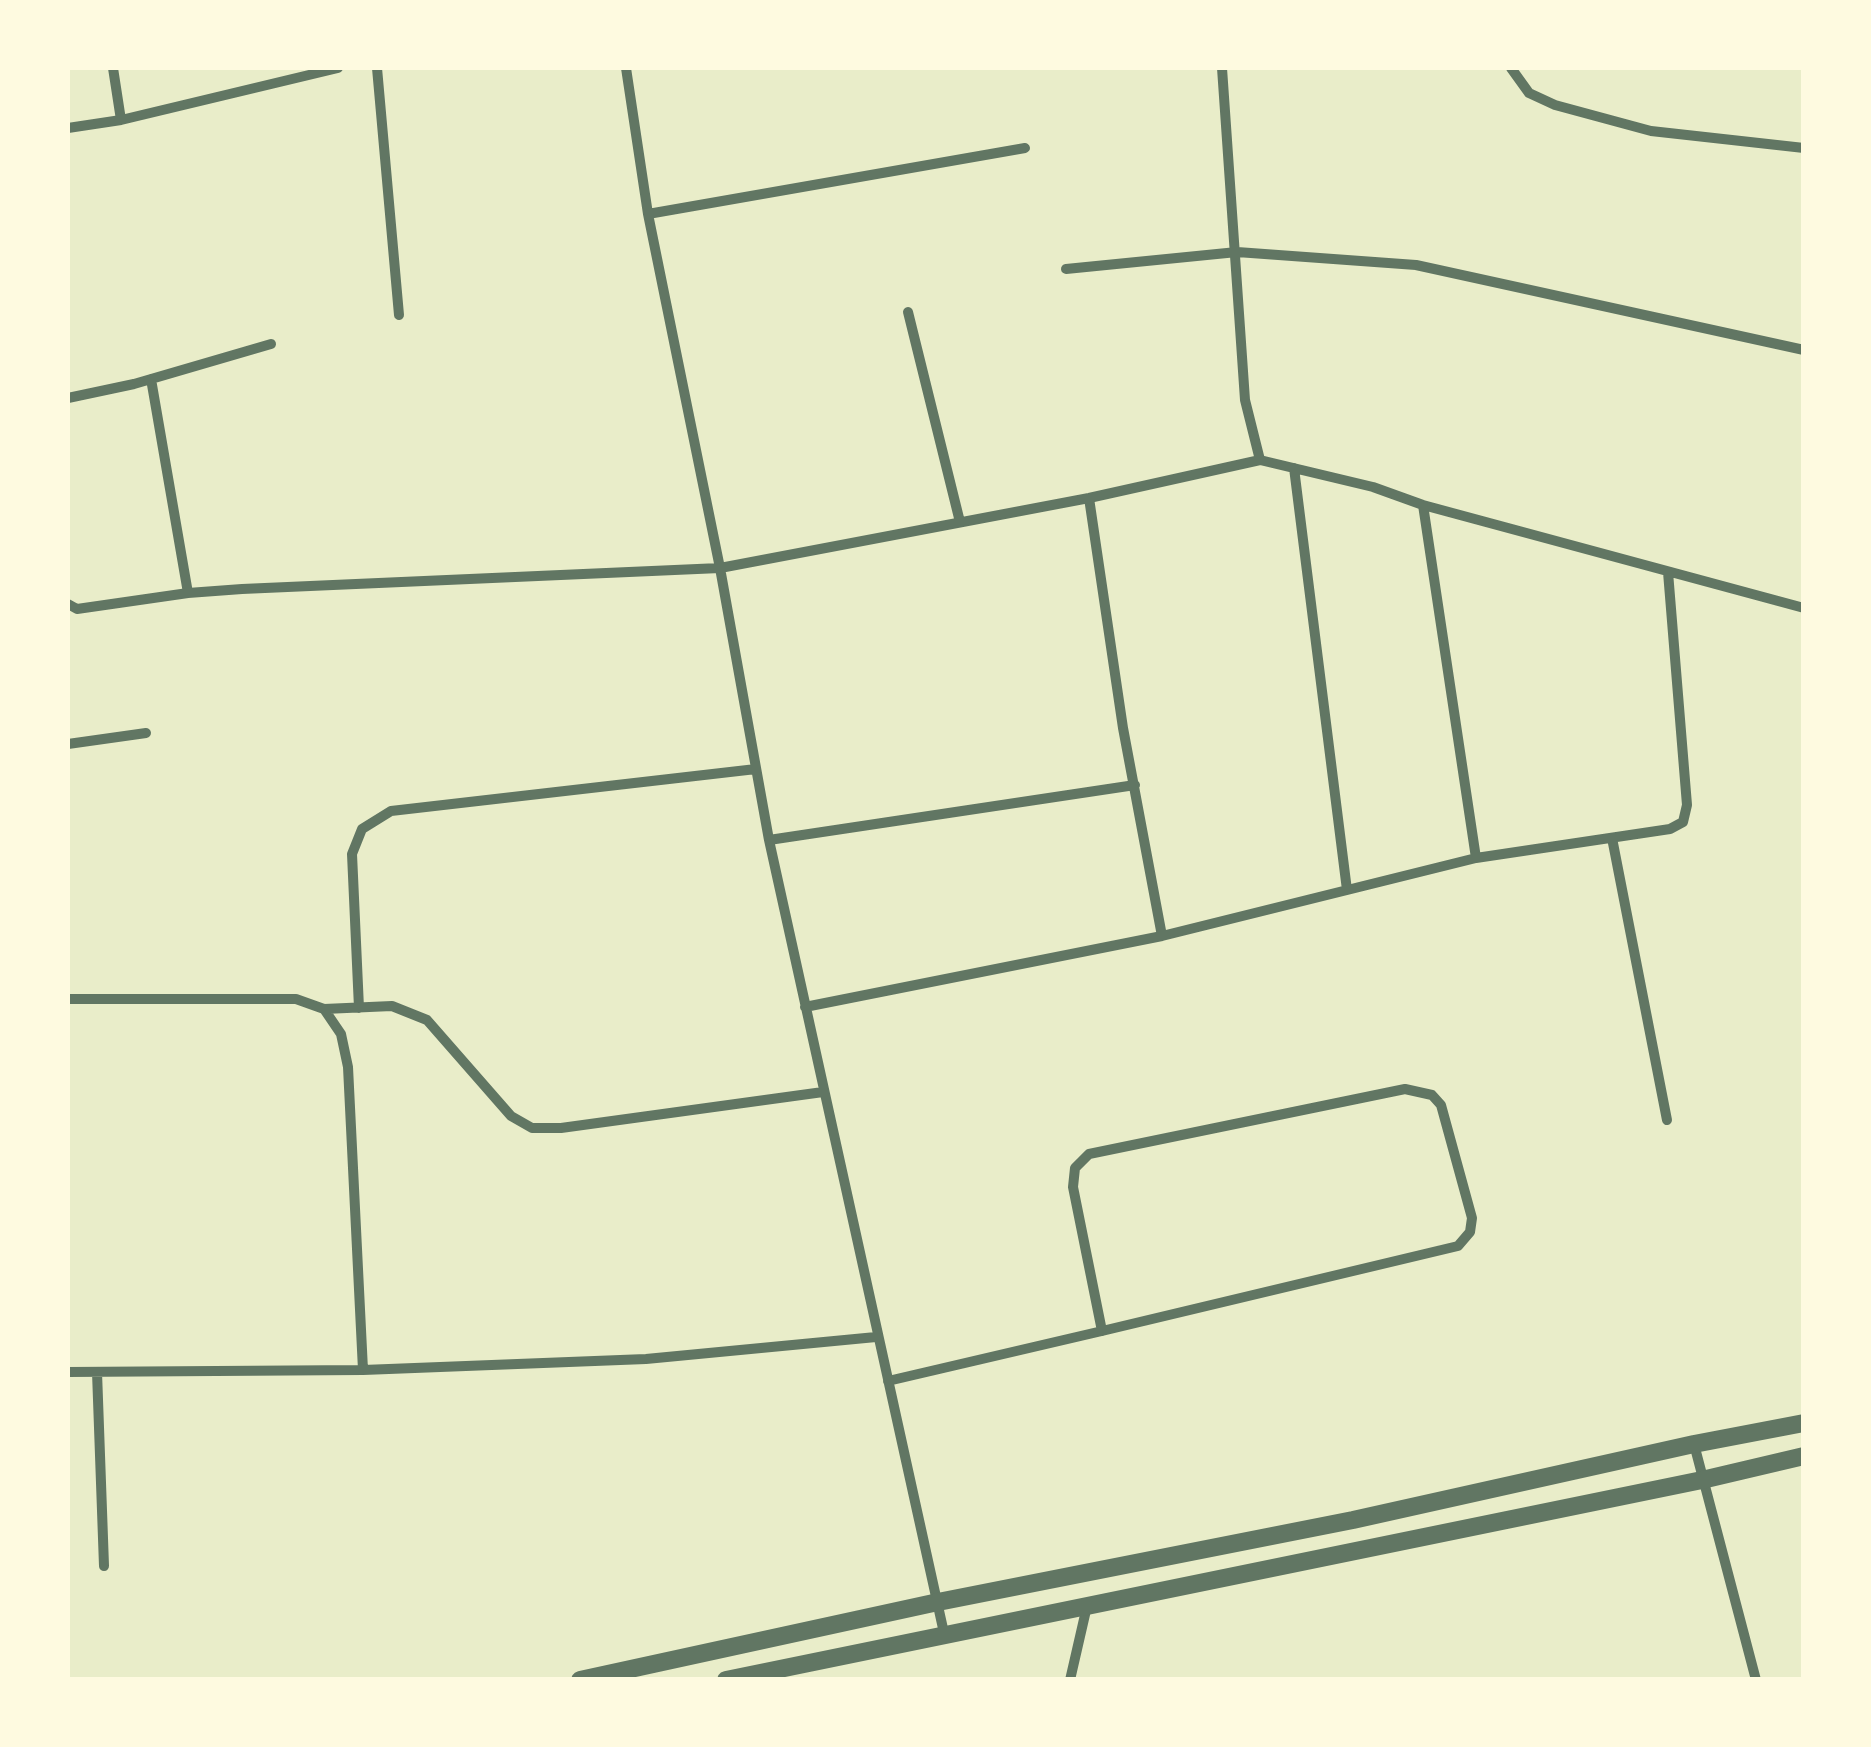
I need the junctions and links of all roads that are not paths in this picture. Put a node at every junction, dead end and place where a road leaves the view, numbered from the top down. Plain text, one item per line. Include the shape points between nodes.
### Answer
1 (113, 68) edge
2 (338, 68) edge
3 (378, 68) edge
4 (626, 68) edge
5 (1222, 68) edge
6 (1511, 68) edge
7 (121, 120) junction
8 (68, 128) edge
9 (1025, 148) dead end
10 (1804, 148) edge
11 (648, 214) junction
12 (1237, 252) junction
13 (1066, 269) dead end
14 (908, 312) dead end
15 (399, 314) dead end
16 (270, 344) dead end
17 (1804, 350) edge
18 (152, 379) junction
19 (68, 398) edge
20 (1260, 460) junction
21 (1294, 468) junction
22 (1089, 498) junction
23 (1423, 505) junction
24 (960, 522) junction
25 (720, 568) junction
26 (1668, 572) junction
27 (188, 593) junction
28 (68, 604) edge
29 (1804, 608) edge
30 (146, 733) dead end
31 (68, 744) edge
32 (756, 768) junction
33 (1135, 785) junction
34 (1612, 838) junction
35 (769, 840) junction
36 (1476, 858) junction
37 (1347, 890) junction
38 (1162, 936) junction
39 (68, 998) edge
40 (805, 1006) junction
41 (360, 1008) junction
42 (324, 1010) junction
43 (823, 1092) junction
44 (1666, 1120) dead end
45 (1102, 1331) junction
46 (876, 1338) junction
47 (364, 1370) junction
48 (68, 1372) edge
49 (98, 1372) junction
50 (888, 1381) junction
51 (1804, 1423) edge
52 (1694, 1444) junction
53 (1804, 1456) edge
54 (1702, 1480) junction
55 (104, 1566) dead end
56 (938, 1602) junction
57 (1087, 1606) junction
58 (944, 1633) junction
59 (580, 1680) edge
60 (726, 1680) edge
61 (1070, 1680) edge
62 (1756, 1680) edge

1 - 7 street
2 - 7 street
3 - 15 street
4 - 11 street
5 - 12 street
6 - 10 street via 1529,93 1554,105 1651,131
7 - 8 street
9 - 11 street
11 - 25 street
12 - 13 street
12 - 17 street via 1416,265
12 - 20 street via 1246,400
14 - 24 street
16 - 18 street
18 - 19 street
18 - 27 street
20 - 21 street
20 - 22 street
21 - 23 street
21 - 37 street
22 - 24 street
22 - 33 street
23 - 26 street
23 - 36 street
24 - 25 street
25 - 27 street
25 - 32 street
26 - 29 street
26 - 34 street via 1687,806 1683,822 1670,829
27 - 28 street
30 - 31 street
32 - 35 street
32 - 41 street via 391,811 362,830 352,854
33 - 35 street
33 - 38 street
34 - 36 street
34 - 44 street
35 - 40 street
36 - 37 street
37 - 38 street
38 - 40 street
39 - 42 street via 296,998
40 - 43 street
41 - 42 street
41 - 43 street via 392,1006 427,1020 512,1116 532,1128
42 - 47 street via 341,1034 348,1066
43 - 46 street
45 - 45 street via 1458,1246 1472,1218 1441,1106 1432,1095 1405,1089 1090,1154 1076,1168 1073,1187
45 - 50 street
46 - 47 street via 646,1359
46 - 50 street
47 - 49 street
48 - 49 street
49 - 55 street
50 - 56 street
51 - 52 street
52 - 54 street
52 - 56 street
53 - 54 street
54 - 57 street
54 - 62 street
56 - 58 street
56 - 59 street
57 - 58 street
57 - 61 street
58 - 60 street

